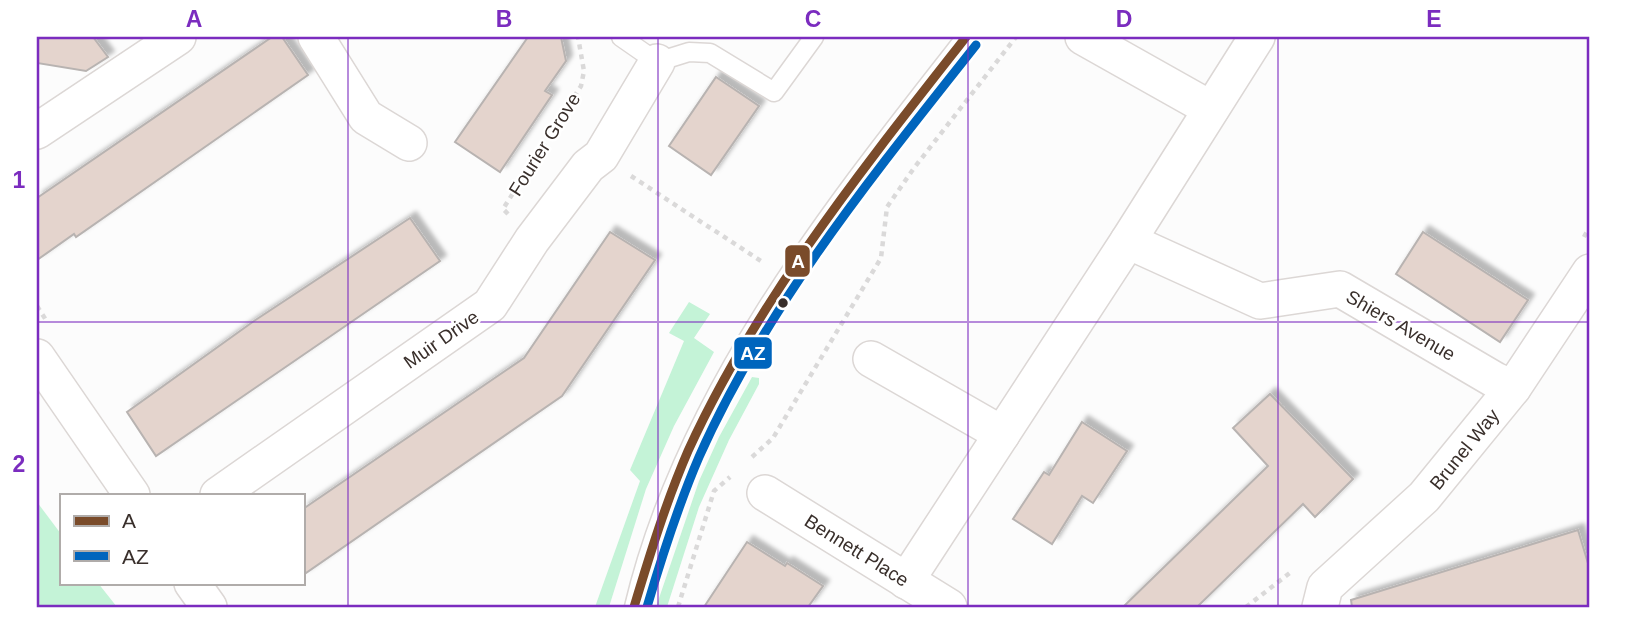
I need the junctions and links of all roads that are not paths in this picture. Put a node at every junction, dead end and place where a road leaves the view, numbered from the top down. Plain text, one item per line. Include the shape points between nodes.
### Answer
1 (178, 37) edge
2 (316, 37) edge
3 (621, 37) edge
4 (814, 37) edge
5 (966, 37) edge
6 (1083, 37) edge
7 (1257, 37) edge
8 (657, 62) junction
9 (1211, 109) junction
10 (37, 131) edge
11 (409, 143) dead end
12 (1128, 241) junction
13 (1590, 272) edge
14 (37, 358) edge
15 (871, 359) dead end
16 (1513, 388) junction
17 (1002, 434) junction
18 (765, 493) dead end
19 (131, 494) edge
20 (219, 494) edge
21 (906, 581) junction
22 (193, 584) edge
23 (209, 607) edge
24 (634, 607) edge
25 (949, 607) edge
26 (1320, 607) edge

1 - 10 street
2 - 11 street via 366,117
3 - 8 lane
4 - 8 lane via 774,92 710,52 689,52
5 - 24 lane via 880,147 772,300 691,441 643,567
6 - 9 street
7 - 9 street
8 - 20 street, Muir Drive via 601,156 533,240 490,305
9 - 12 street
12 - 16 street, Shiers Avenue via 1260,301 1340,289
12 - 17 street
13 - 16 street, Brunel Way
14 - 19 street
15 - 17 street
16 - 26 street, Brunel Way via 1424,498 1325,587
17 - 21 street
18 - 21 street, Bennett Place
21 - 25 street, Bennett Place
22 - 23 street

